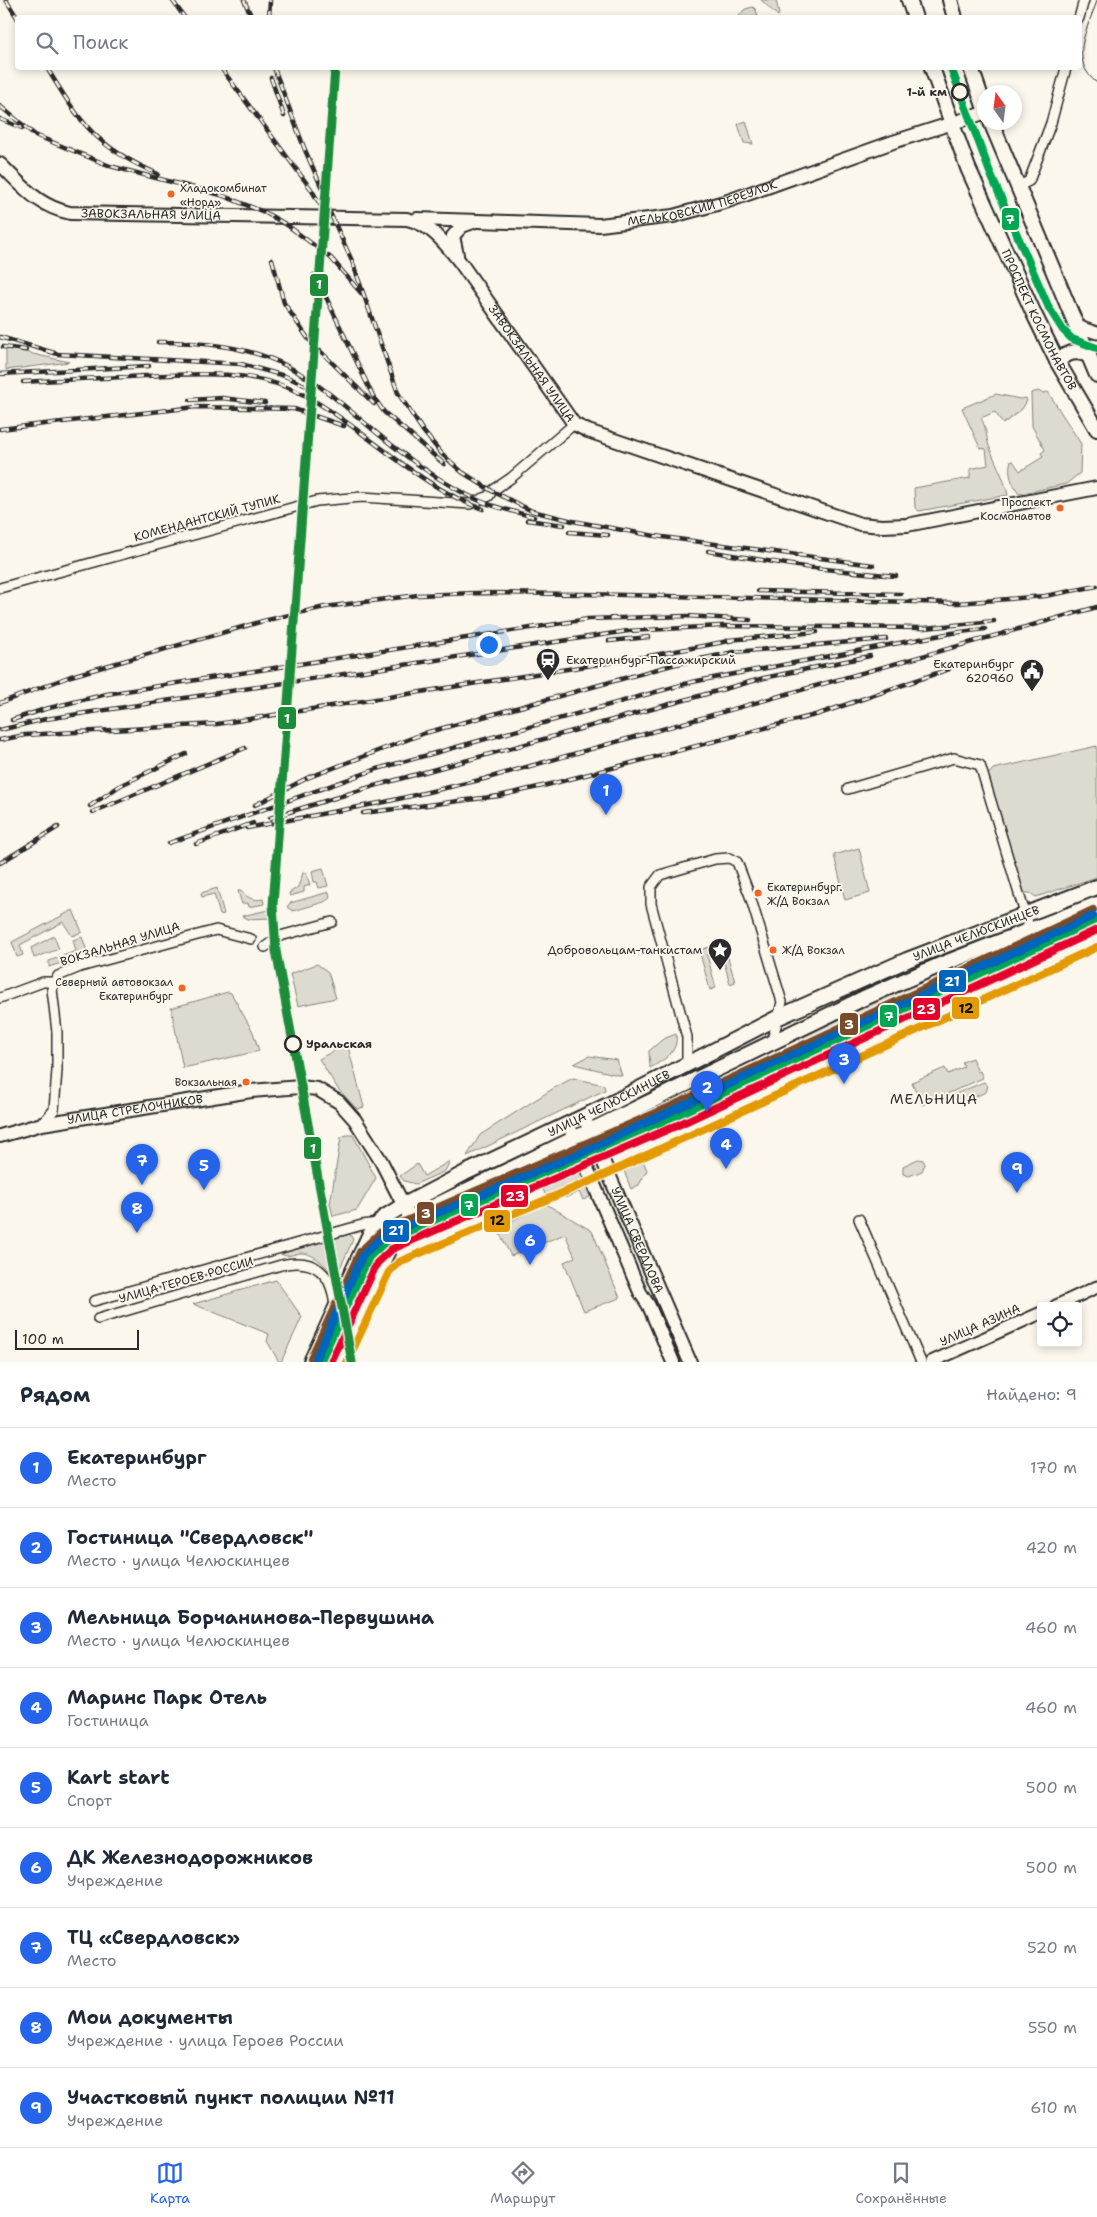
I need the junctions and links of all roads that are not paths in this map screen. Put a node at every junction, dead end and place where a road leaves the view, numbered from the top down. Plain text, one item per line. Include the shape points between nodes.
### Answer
1 (910, 0) edge
2 (950, 0) edge
3 (1084, 0) edge
4 (914, 15) edge
5 (955, 15) edge
6 (1080, 15) edge
7 (933, 70) edge
8 (973, 70) edge
9 (1065, 70) edge
10 (977, 85) edge
11 (977, 115) edge
12 (951, 123) junction
13 (994, 130) edge
14 (0, 164) edge
15 (1017, 187) junction
16 (407, 219) junction
17 (484, 220) junction
18 (460, 262) junction
19 (1073, 319) junction
20 (1097, 333) edge
21 (1088, 355) junction
22 (1056, 361) junction
23 (1097, 375) edge
24 (574, 424) junction
25 (1097, 429) edge
26 (1097, 488) edge
27 (0, 588) edge
28 (848, 789) dead end
29 (1097, 887) edge
30 (1097, 904) edge
31 (1024, 914) junction
32 (332, 922) dead end
33 (1030, 930) junction
34 (251, 939) dead end
35 (265, 946) dead end
36 (54, 982) junction
37 (0, 998) edge
38 (779, 1016) junction
39 (772, 1042) junction
40 (687, 1062) junction
41 (584, 1117) junction
42 (42, 1124) junction
43 (568, 1124) junction
44 (590, 1131) junction
45 (0, 1136) edge
46 (574, 1138) junction
47 (404, 1205) junction
48 (410, 1218) junction
49 (859, 1219) dead end
50 (378, 1223) junction
51 (276, 1249) junction
52 (281, 1265) junction
53 (1097, 1287) edge
54 (94, 1301) dead end
55 (1065, 1302) edge
56 (335, 1311) junction
57 (1037, 1315) edge
58 (98, 1319) dead end
59 (311, 1362) edge
60 (335, 1362) edge
61 (674, 1362) edge
62 (690, 1362) edge
63 (921, 1362) edge
64 (931, 1362) edge

1 - 4 main road
2 - 5 main road
3 - 6 street
7 - 12 main road, ПРОСПЕКТ КОСМОНАВТОВ
8 - 10 main road
9 - 15 street via 1038,161 1029,181
11 - 12 main road, МЕЛЬКОВСКИЙ ПЕРЕУЛОК
12 - 17 main road, МЕЛЬКОВСКИЙ ПЕРЕУЛОК via 728,201 673,216 600,225
12 - 22 main road, ПРОСПЕКТ КОСМОНАВТОВ via 968,168
13 - 15 main road
14 - 16 main road, ЗАВОКЗАЛЬНАЯ УЛИЦА via 39,202 70,213
15 - 19 main road
16 - 17 main road, МЕЛЬКОВСКИЙ ПЕРЕУЛОК
16 - 18 main road, ЗАВОКЗАЛЬНАЯ УЛИЦА via 434,232
17 - 18 main road via 467,224 454,236
18 - 24 main road, ЗАВОКЗАЛЬНАЯ УЛИЦА
19 - 20 street via 1082,328
19 - 21 main road
21 - 22 main road via 1070,352
21 - 23 main road
22 - 25 main road, ПРОСПЕКТ КОСМОНАВТОВ
24 - 26 main road, ЗАВОКЗАЛЬНАЯ УЛИЦА via 793,502 873,526 924,523
24 - 27 street, КОМЕНДАНТСКИЙ ТУПИК via 489,496 470,504 362,497 317,501
28 - 31 street via 954,758 980,765
29 - 31 main road, УЛИЦА ЧЕЛЮСКИНЦЕВ
30 - 33 main road, УЛИЦА ЧЕЛЮСКИНЦЕВ
31 - 33 street
31 - 38 main road, УЛИЦА ЧЕЛЮСКИНЦЕВ via 886,968
32 - 35 street via 280,936
33 - 39 main road, УЛИЦА ЧЕЛЮСКИНЦЕВ via 873,994
34 - 36 street, ВОКЗАЛЬНАЯ УЛИЦА via 216,930 80,967 58,976
36 - 37 street, ВОКЗАЛЬНАЯ УЛИЦА via 42,982
36 - 42 street via 57,1032 54,1110
38 - 39 street
38 - 40 main road, УЛИЦА ЧЕЛЮСКИНЦЕВ
38 - 40 street via 782,1002 740,864 723,858 660,875 651,886 651,904 687,1037
39 - 44 main road, УЛИЦА ЧЕЛЮСКИНЦЕВ
40 - 41 main road, УЛИЦА ЧЕЛЮСКИНЦЕВ
41 - 43 main road, УЛИЦА ЧЕЛЮСКИНЦЕВ
41 - 44 main road, УЛИЦА СВЕРДЛОВА
42 - 45 main road, УЛИЦА СТРЕЛОЧНИКОВ
42 - 47 main road, УЛИЦА СТРЕЛОЧНИКОВ via 251,1091 317,1088 339,1102 355,1120 378,1154
43 - 46 main road, УЛИЦА СВЕРДЛОВА
43 - 47 main road, УЛИЦА ЧЕЛЮСКИНЦЕВ
44 - 46 main road, УЛИЦА ЧЕЛЮСКИНЦЕВ
44 - 62 main road, УЛИЦА СВЕРДЛОВА
46 - 48 main road, УЛИЦА ЧЕЛЮСКИНЦЕВ
46 - 61 main road, УЛИЦА СВЕРДЛОВА via 640,1292
47 - 48 main road, УЛИЦА СТРЕЛОЧНИКОВ
47 - 50 main road, УЛИЦА ЧЕЛЮСКИНЦЕВ
48 - 60 main road, УЛИЦА ЧЕЛЮСКИНЦЕВ via 394,1236
49 - 63 street
50 - 51 street, УЛИЦА ГЕРОЕВ РОССИИ
50 - 56 main road, УЛИЦА ЧЕЛЮСКИНЦЕВ
51 - 52 street
51 - 54 street, УЛИЦА ГЕРОЕВ РОССИИ
52 - 56 street, УЛИЦА ГЕРОЕВ РОССИИ via 302,1262 317,1268 330,1286
52 - 58 street, УЛИЦА ГЕРОЕВ РОССИИ
53 - 55 street
56 - 59 main road, УЛИЦА ЧЕЛЮСКИНЦЕВ
57 - 64 street, УЛИЦА АЗИНА

